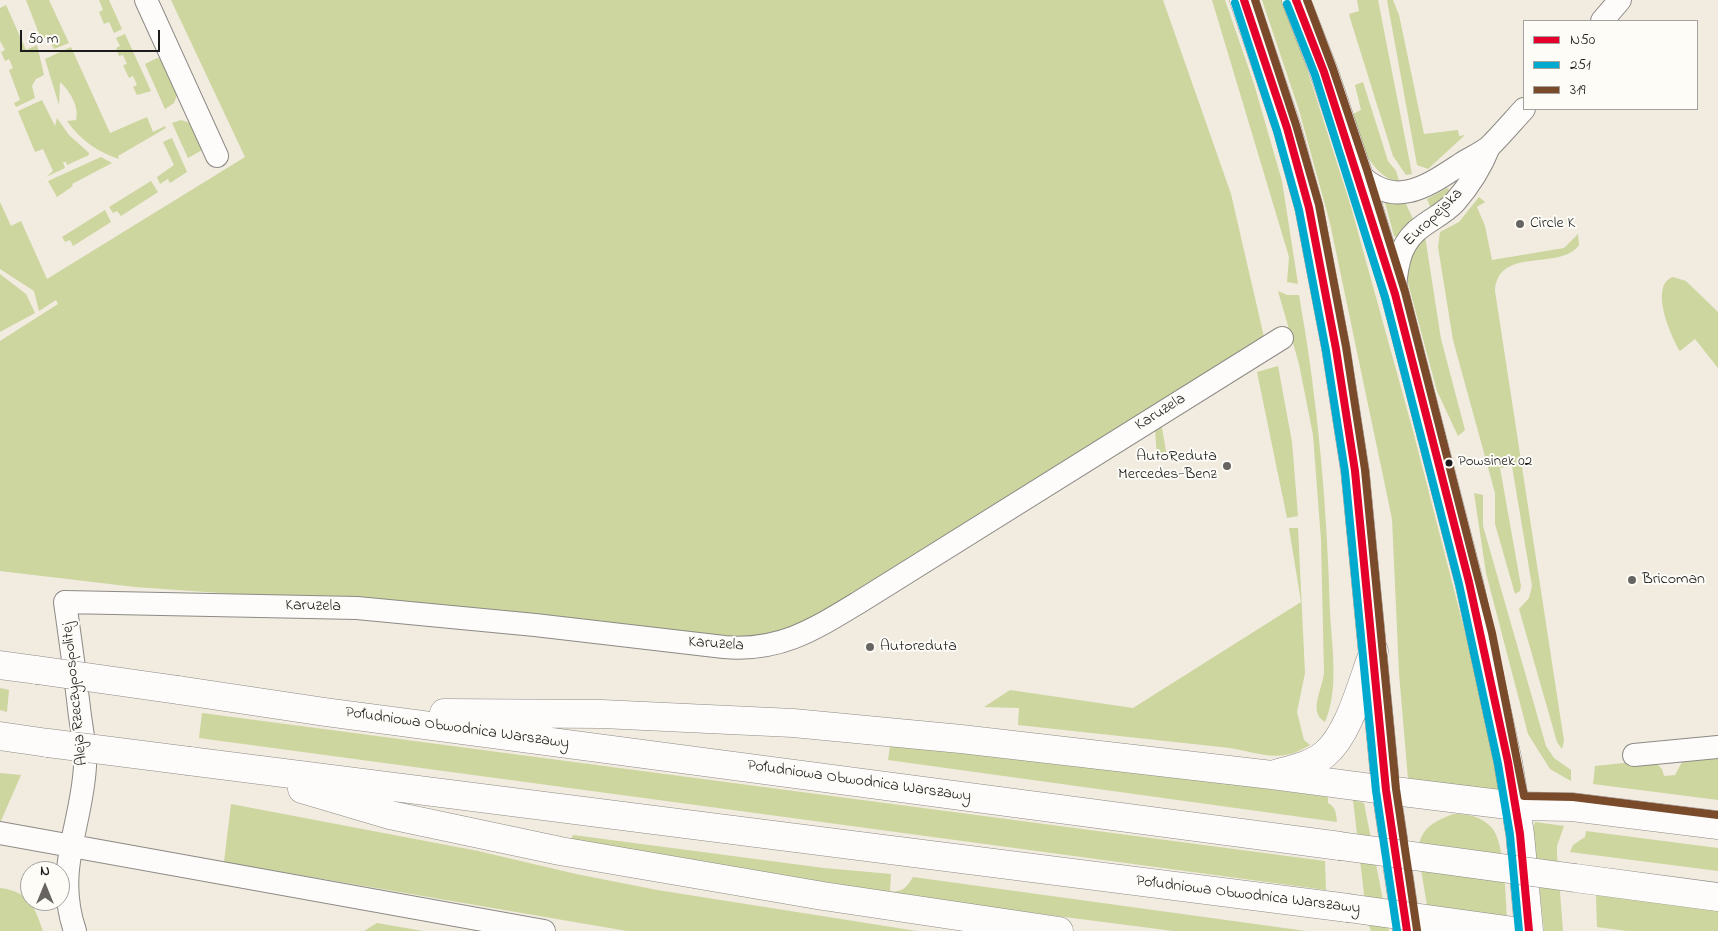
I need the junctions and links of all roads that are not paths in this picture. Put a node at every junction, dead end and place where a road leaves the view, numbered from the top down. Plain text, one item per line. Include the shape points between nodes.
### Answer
1 (146, 0) edge
2 (1244, 0) edge
3 (1296, 0) edge
4 (1620, 0) edge
5 (1603, 20) edge
6 (1523, 110) edge
7 (1489, 147) junction
8 (217, 156) dead end
9 (1358, 173) junction
10 (1395, 294) junction
11 (1282, 338) dead end
12 (66, 602) joint
13 (1374, 651) junction
14 (0, 665) edge
15 (325, 712) junction
16 (0, 736) edge
17 (1718, 747) edge
18 (1634, 756) dead end
19 (223, 766) junction
20 (1272, 774) junction
21 (1386, 790) junction
22 (1516, 806) junction
23 (1718, 825) edge
24 (0, 833) edge
25 (70, 846) junction
26 (1718, 897) edge
27 (75, 931) edge
28 (544, 931) edge
29 (1059, 931) edge
30 (1407, 931) edge
31 (1514, 931) edge
32 (1529, 931) edge

1 - 8 street
2 - 13 main road via 1287,128 1309,208 1348,422
3 - 9 main road
4 - 5 street
6 - 7 street, Europejska
7 - 9 street, Europejska via 1429,185 1407,192 1379,189
7 - 10 street, Europejska via 1482,164 1454,203 1422,226 1404,244
9 - 10 main road
10 - 22 main road via 1482,635
11 - 12 street, Karuzela via 860,602 809,632 774,644 724,647 357,608
12 - 25 street, Aleja Rzeczypospolitej via 85,764
13 - 20 main road via 1336,742 1313,762
13 - 21 main road
14 - 15 main road, Południowa Obwodnica Warszawy, bridge
15 - 20 main road via 602,714 793,723
15 - 26 main road, Południowa Obwodnica Warszawy, bridge
16 - 19 main road, Południowa Obwodnica Warszawy, bridge
17 - 18 street
19 - 29 main road via 390,815 560,851 823,896
19 - 31 main road, Południowa Obwodnica Warszawy, bridge
20 - 21 main road
21 - 22 main road
21 - 30 main road
22 - 23 main road via 1572,807
22 - 32 main road
24 - 25 street
25 - 27 street, Aleja Rzeczypospolitej via 66,900
25 - 28 street

